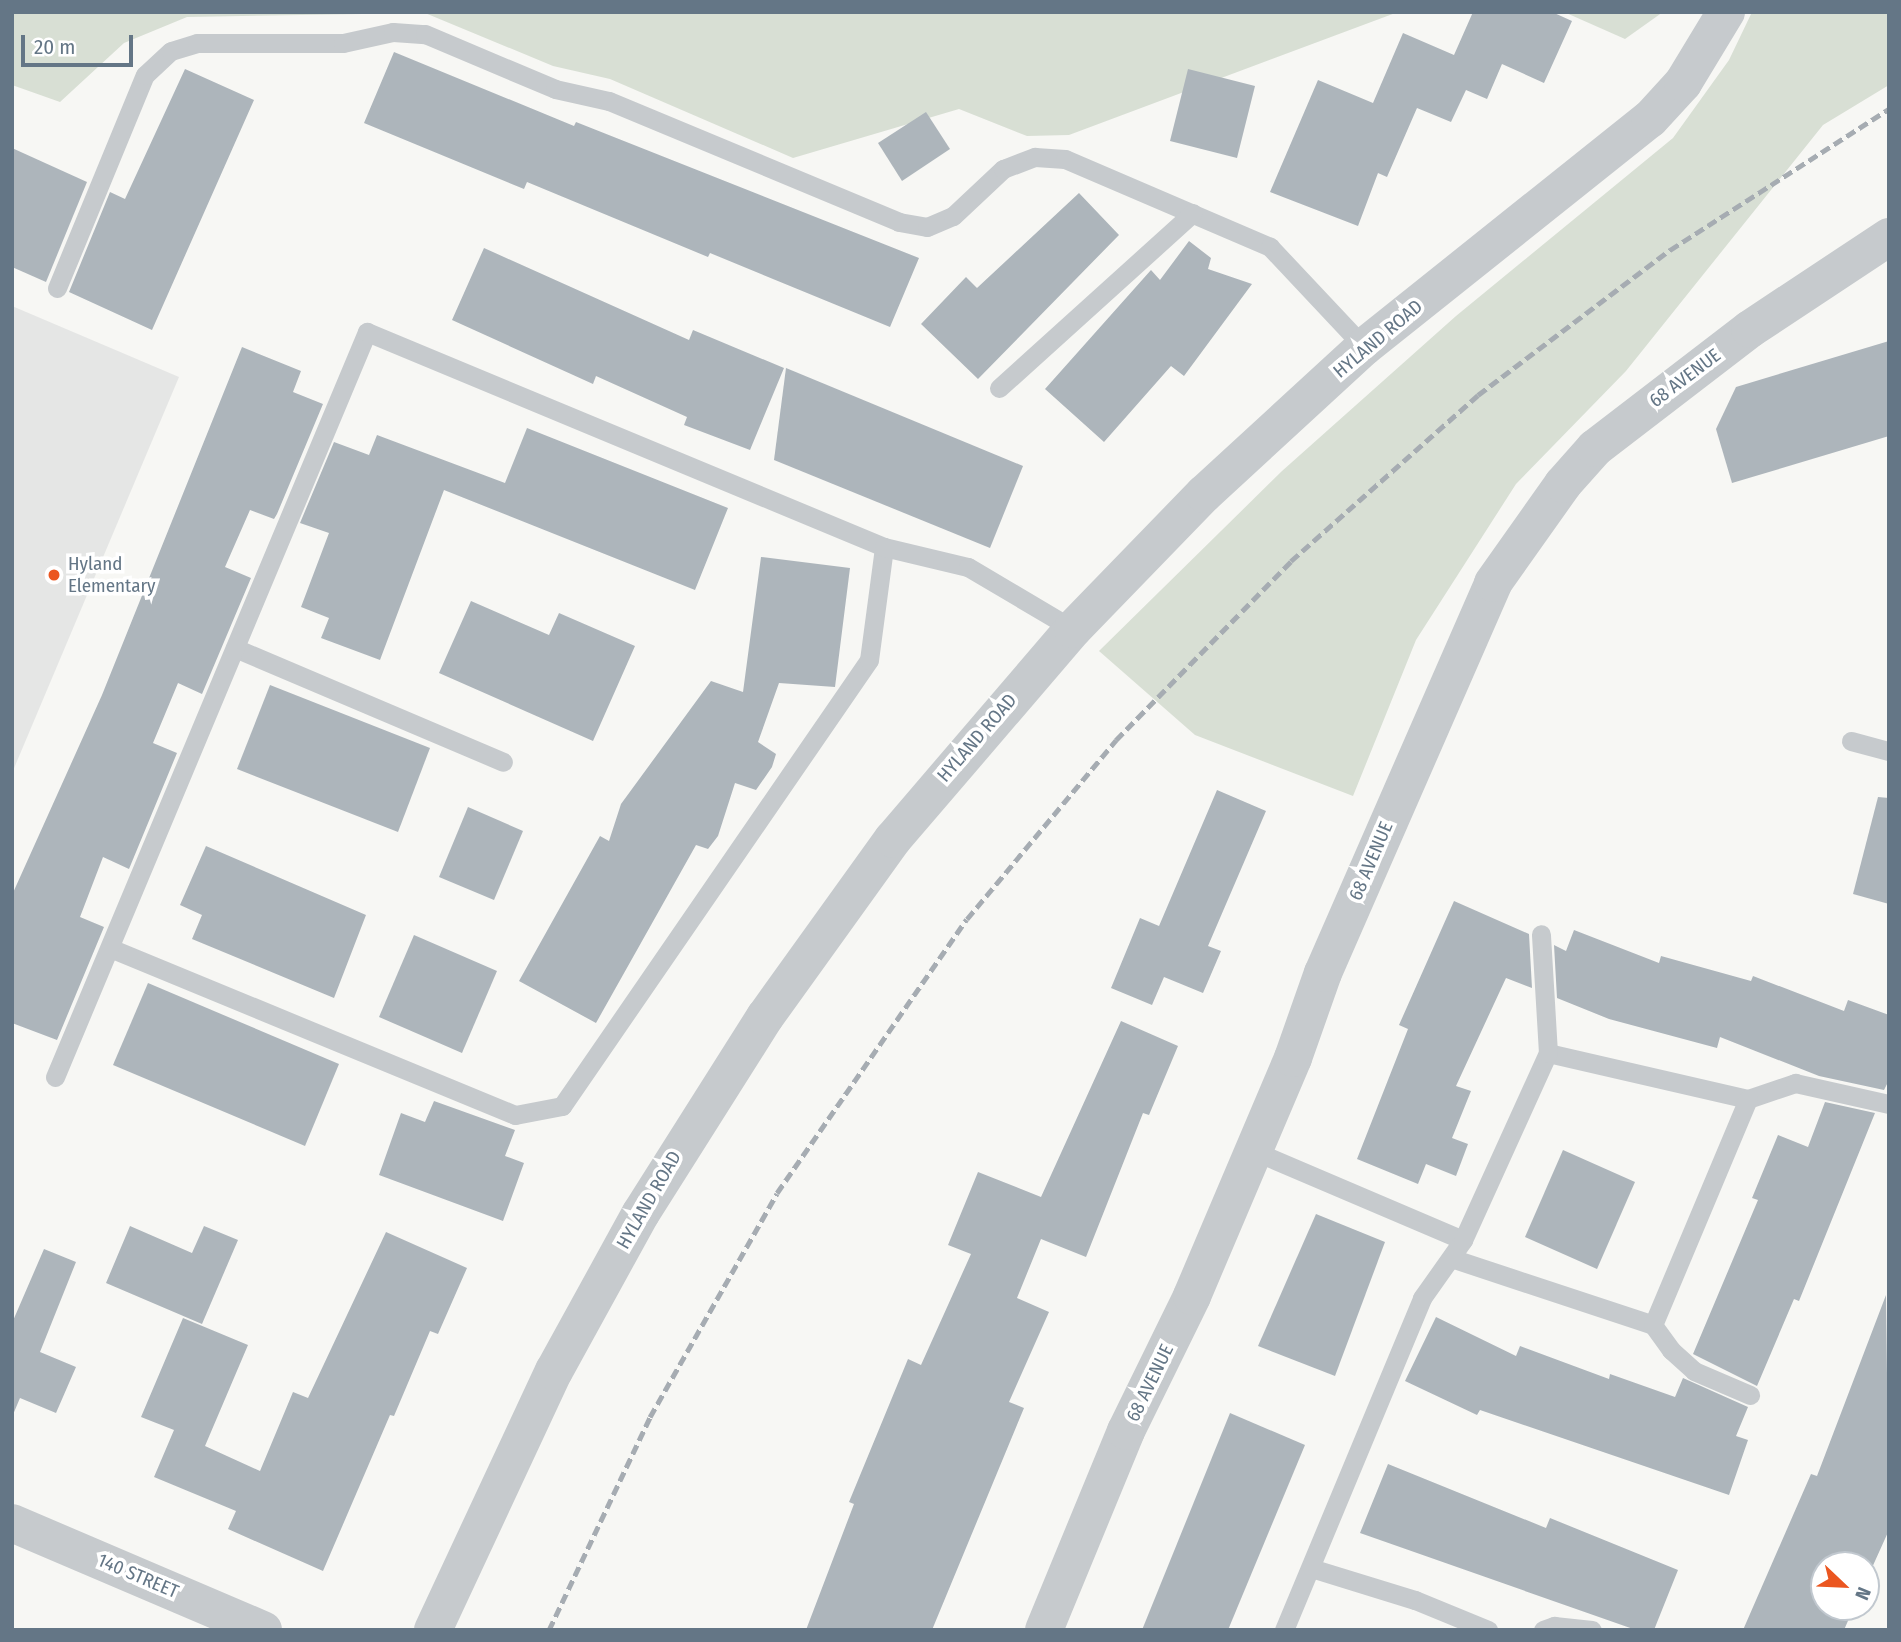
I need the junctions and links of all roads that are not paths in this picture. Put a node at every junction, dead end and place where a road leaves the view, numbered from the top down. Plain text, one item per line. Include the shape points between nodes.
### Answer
1 (1726, 12) edge
2 (1193, 213) junction
3 (1889, 237) edge
4 (57, 288) dead end
5 (1364, 347) junction
6 (999, 388) dead end
7 (884, 547) junction
8 (1073, 629) junction
9 (235, 648) junction
10 (1851, 741) dead end
11 (1889, 751) edge
12 (503, 762) dead end
13 (1541, 934) dead end
14 (110, 948) junction
15 (1548, 1053) junction
16 (55, 1077) dead end
17 (1748, 1099) junction
18 (1889, 1104) edge
19 (1254, 1151) junction
20 (1464, 1240) junction
21 (1451, 1258) junction
22 (1653, 1325) junction
23 (1750, 1395) dead end
24 (12, 1523) edge
25 (1311, 1569) junction
26 (263, 1630) edge
27 (433, 1630) edge
28 (1044, 1630) edge
29 (1284, 1630) edge
30 (1488, 1630) edge
31 (1543, 1630) edge
32 (1592, 1630) edge

1 - 5 street, HYLAND ROAD via 1683,83 1650,119
2 - 4 lane via 1065,159 1035,157 1003,169 953,216 927,227 899,222 609,101 555,89 425,34 393,32 343,43 197,43 170,51 145,75
2 - 5 lane via 1270,247
2 - 6 lane
3 - 19 street, 68 AVENUE via 1750,329 1633,416 1595,448 1535,521 1476,615 1323,973
5 - 8 street, HYLAND ROAD via 1204,494
7 - 8 lane via 968,567
7 - 9 lane via 367,332
7 - 14 lane via 869,660 562,1106 515,1115
8 - 27 street, HYLAND ROAD via 893,839 806,957 680,1146 554,1371
9 - 12 lane
9 - 14 lane
10 - 11 lane
13 - 15 lane
14 - 16 lane
15 - 17 lane
15 - 20 lane
17 - 18 lane via 1796,1083
17 - 22 lane
19 - 20 lane
19 - 28 street, 68 AVENUE via 1192,1296 1126,1431
20 - 21 lane
21 - 22 lane
21 - 25 lane via 1422,1298
22 - 23 lane via 1694,1371
24 - 26 street, 140 STREET
25 - 29 lane
25 - 30 lane via 1415,1600
31 - 32 lane via 1554,1626

